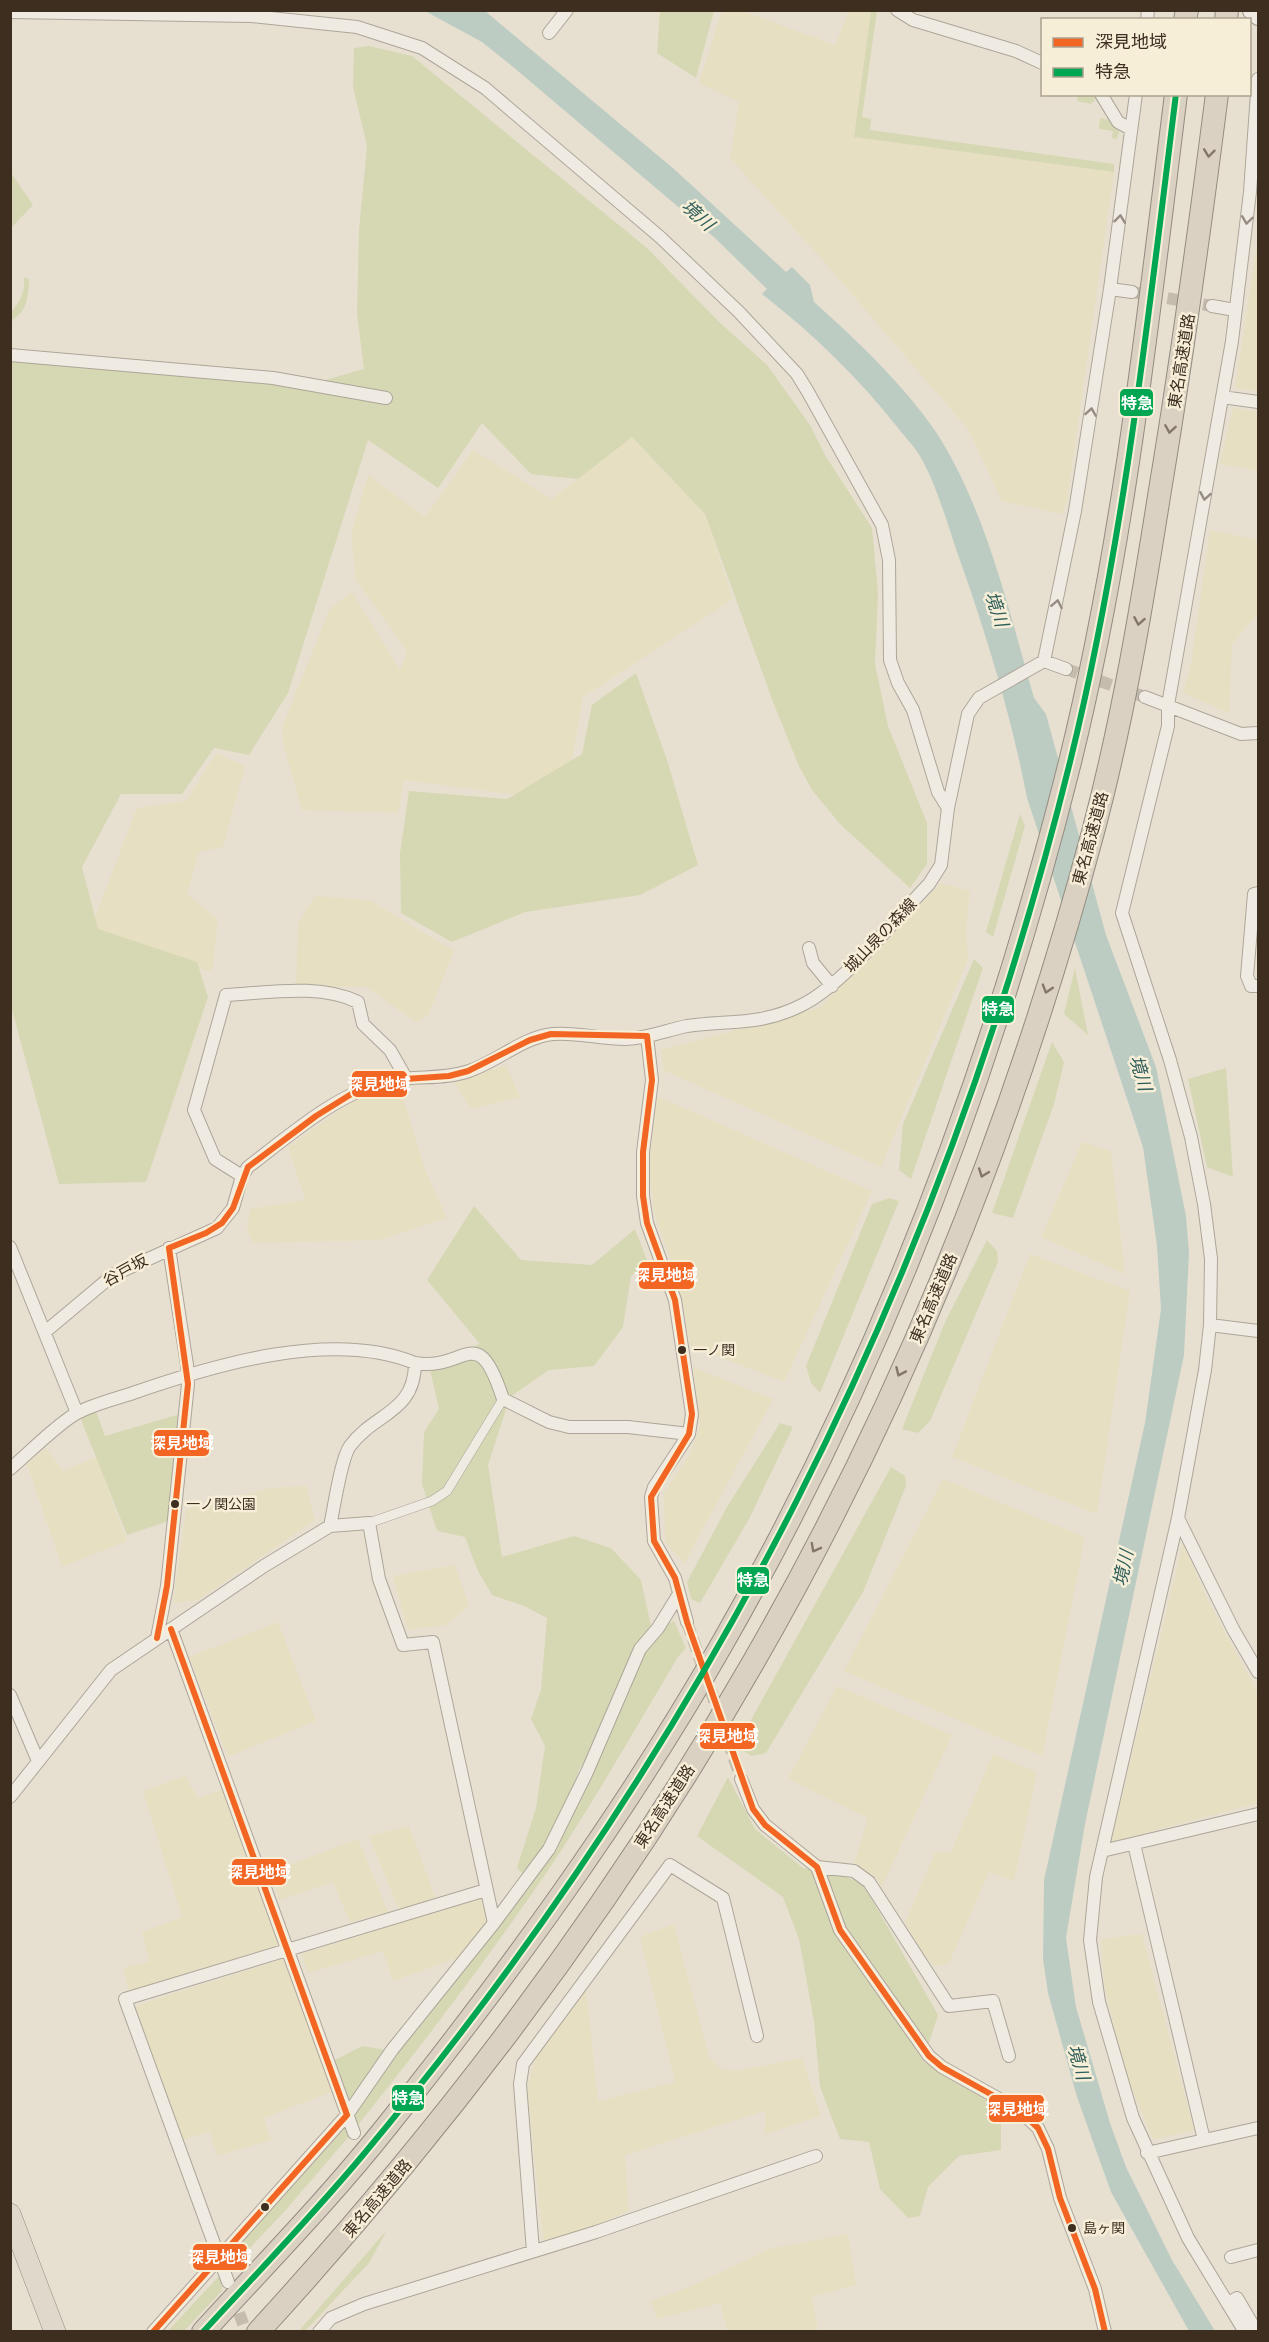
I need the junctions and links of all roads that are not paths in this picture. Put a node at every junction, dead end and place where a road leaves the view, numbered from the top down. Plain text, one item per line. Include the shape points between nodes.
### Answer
1 (567, 10) edge
2 (897, 10) edge
3 (10, 12) edge
4 (549, 33) dead end
5 (1041, 63) edge
6 (1258, 79) edge
7 (1102, 96) edge
8 (1136, 96) edge
9 (1176, 96) edge
10 (1217, 96) edge
11 (1131, 129) junction
12 (1110, 289) junction
13 (1132, 292) tunnel mouth
14 (1212, 306) tunnel mouth
15 (1235, 309) junction
16 (10, 355) edge
17 (1222, 397) junction
18 (386, 398) dead end
19 (1258, 402) edge
20 (1044, 661) junction
21 (1066, 669) tunnel mouth
22 (1145, 697) tunnel mouth
23 (1168, 705) junction
24 (1258, 733) edge
25 (948, 808) junction
26 (1258, 893) edge
27 (809, 948) dead end
28 (832, 986) junction
29 (1258, 986) edge
30 (646, 1036) junction
31 (406, 1078) junction
32 (242, 1176) junction
33 (10, 1247) edge
34 (169, 1248) junction
35 (1210, 1325) junction
36 (1258, 1331) edge
37 (45, 1332) junction
38 (415, 1363) junction
39 (188, 1374) junction
40 (503, 1399) junction
41 (77, 1413) junction
42 (689, 1434) junction
43 (10, 1469) edge
44 (1178, 1518) junction
45 (369, 1523) junction
46 (330, 1526) junction
47 (679, 1594) junction
48 (687, 1622) tunnel mouth
49 (171, 1629) junction
50 (157, 1638) junction
51 (1258, 1672) edge
52 (10, 1695) edge
53 (38, 1761) junction
54 (741, 1779) tunnel mouth
55 (10, 1797) edge
56 (1258, 1814) edge
57 (1134, 1844) junction
58 (1101, 1851) junction
59 (817, 1867) junction
60 (486, 1890) junction
61 (494, 1923) junction
62 (288, 1950) junction
63 (757, 2036) dead end
64 (1009, 2056) dead end
65 (347, 2115) junction
66 (1258, 2128) edge
67 (354, 2133) dead end
68 (1204, 2140) junction
69 (1147, 2153) junction
70 (816, 2156) dead end
71 (10, 2214) edge
72 (1258, 2250) edge
73 (533, 2251) junction
74 (1231, 2257) dead end
75 (220, 2259) junction
76 (228, 2282) tunnel mouth
77 (1228, 2303) junction
78 (55, 2331) edge
79 (153, 2331) edge
80 (203, 2331) edge
81 (258, 2331) edge
82 (319, 2331) edge
83 (1105, 2331) edge
84 (1245, 2331) edge
85 (1257, 2331) edge

1 - 4 street
2 - 5 street via 914,20 1016,51
3 - 25 street via 251,16 357,27 422,48 485,88 692,267 797,374 888,542 890,660 913,710 938,792
6 -> 15 street via 1250,192
7 - 11 street via 1118,122
8 - 11 street
9 - 80 highway via 1122,497 1070,762 1000,1010 925,1223 846,1404 790,1518 724,1641 662,1744 528,1941 384,2130
10 -> 81 highway, 東名高速道路 via 1189,314 1149,560 1094,828 1040,1010 959,1238 879,1420 823,1533 696,1758 621,1872 414,2155
12 -> 11 street
12 - 13 street
20 -> 12 street via 1075,511
14 - 15 street
15 - 17 street
16 - 18 street via 273,378
17 - 19 street
17 -> 23 street
20 - 21 street
20 - 25 street, 城山泉の森線 via 979,698 968,714
22 - 23 street
23 - 24 street via 1241,734
23 - 35 street via 1168,726 1122,913 1191,1137 1211,1259
25 - 28 street, 城山泉の森線 via 941,865 929,884
26 - 29 street via 1254,894 1247,976 1251,986
27 - 28 street via 813,963
28 - 30 street, 城山泉の森線 via 802,1006 779,1015 688,1026
30 - 31 street via 626,1040 550,1034 466,1072 447,1077
30 - 42 street via 652,1080 643,1152 643,1196 647,1223 675,1300 692,1414
31 - 32 street via 353,1092 257,1160
31 - 32 street via 390,1050 363,1024 358,1002 343,995 302,991 226,995 194,1110 215,1160
32 - 34 street, 谷戸坂 via 233,1208 224,1221
33 - 37 street
34 - 37 street, 谷戸坂 via 104,1281
34 - 39 street
35 - 36 street
35 - 44 street
37 - 41 street
38 - 39 street via 396,1355 330,1351 269,1354
38 - 40 street via 426,1365 468,1355 486,1358
38 - 46 street via 413,1384 403,1403 348,1447
39 - 41 street
39 - 50 street via 168,1586
40 - 42 street via 549,1422 569,1427 628,1427
40 - 45 street via 447,1491 432,1501
41 - 43 street
42 - 47 street via 651,1497 654,1541 675,1578
44 - 51 street
44 - 58 street
45 - 46 street
45 - 60 street via 379,1579 403,1645 432,1642
46 - 49 street
47 - 48 street
47 - 61 street via 640,1649 549,1849
49 - 50 street
49 - 62 street
50 - 53 street via 111,1670
52 - 53 street
53 - 55 street
54 - 59 street via 753,1809 765,1825
56 - 57 street
57 - 58 street
57 - 68 street
58 - 69 street via 1091,1915 1092,1965 1105,2023
59 - 64 street via 854,1872 869,1882 949,2006 993,2001
59 - 83 street via 840,1930 929,2056 1019,2110 1038,2128 1095,2289
60 - 61 street
60 - 62 street
61 - 65 street via 392,2050
62 - 65 street
62 - 75 street via 125,1999
63 - 73 street via 723,1898 670,1865 523,2064 520,2084
65 - 67 street
65 - 75 street
66 - 68 street
68 - 69 street
69 - 77 street via 1188,2238
70 - 73 street
71 - 78 highway
72 - 74 street
73 - 82 street via 364,2304 331,2318
75 - 76 street
75 - 79 street
77 - 84 street
77 - 85 street via 1237,2298

